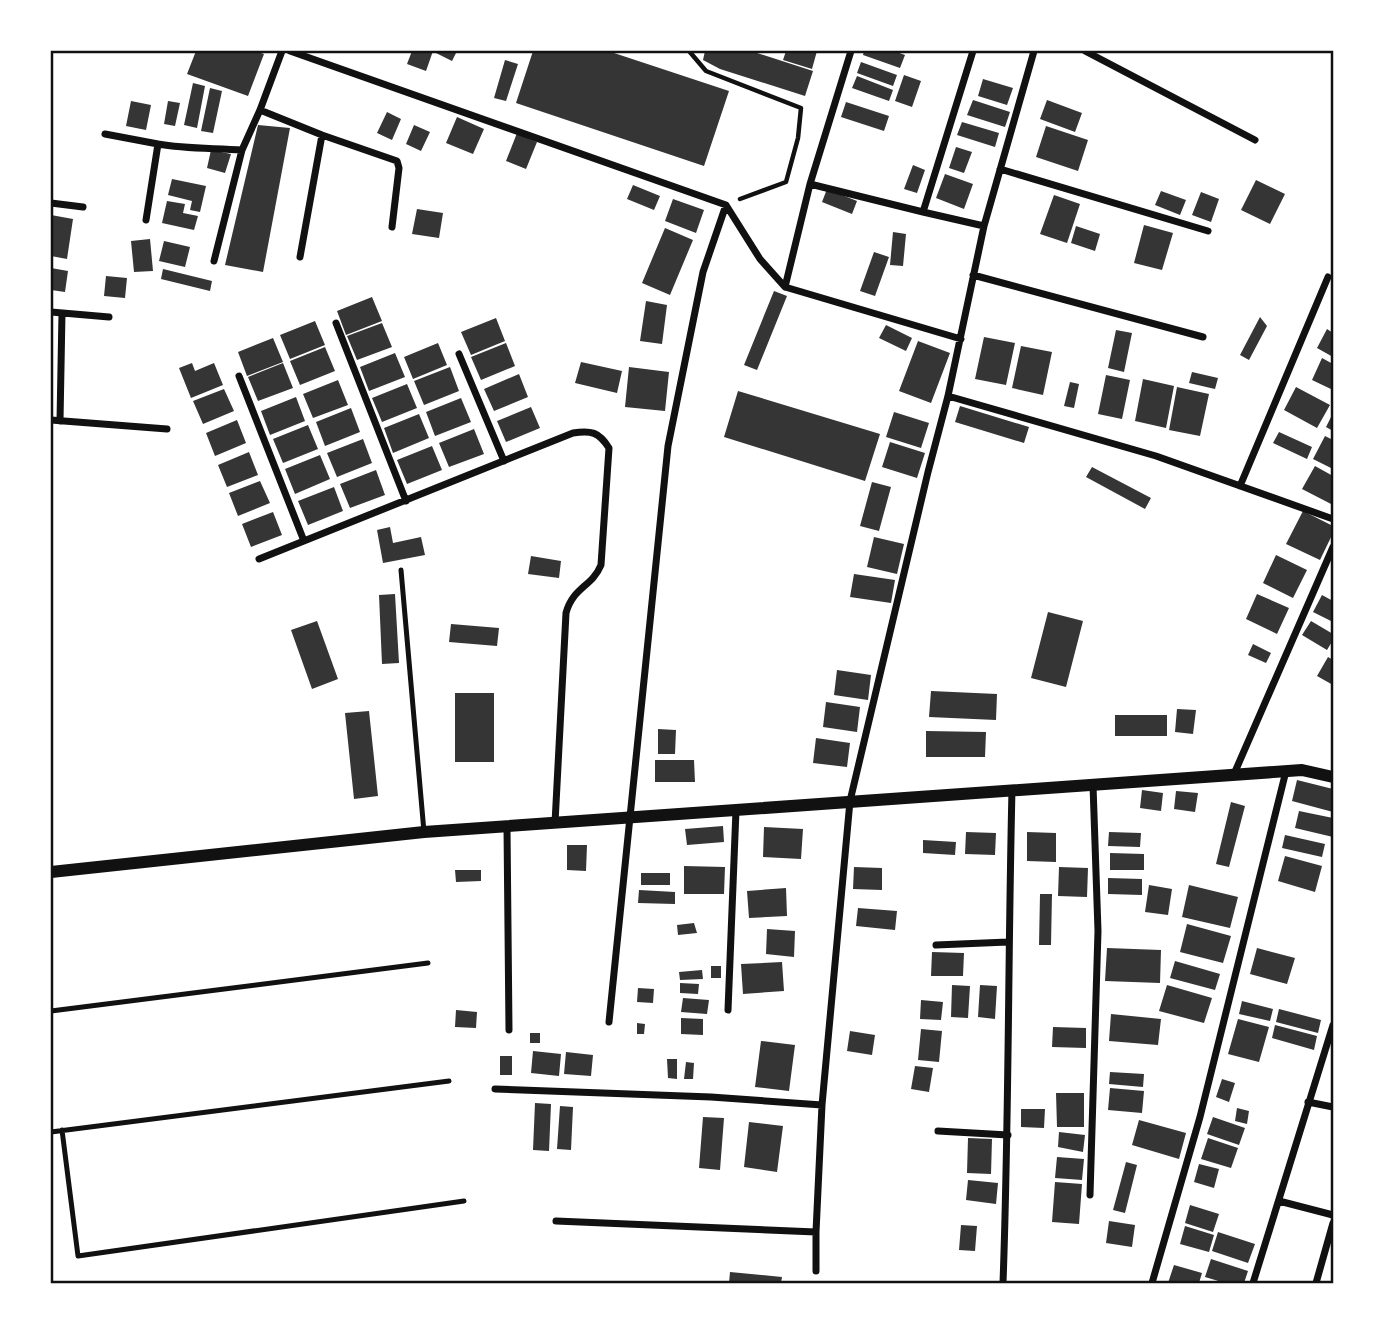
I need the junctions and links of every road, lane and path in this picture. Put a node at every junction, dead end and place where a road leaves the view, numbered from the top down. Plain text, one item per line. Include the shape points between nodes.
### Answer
1 (282, 51) edge
2 (290, 51) edge
3 (689, 51) edge
4 (851, 51) edge
5 (973, 51) edge
6 (1034, 51) edge
7 (1085, 51) edge
8 (260, 110) junction
9 (105, 134) dead end
10 (322, 135) junction
11 (1255, 140) dead end
12 (158, 144) junction
13 (242, 150) junction
14 (1000, 169) junction
15 (810, 184) junction
16 (51, 203) edge
17 (726, 205) junction
18 (83, 207) dead end
19 (923, 212) junction
20 (146, 220) dead end
21 (984, 226) junction
22 (392, 227) dead end
23 (1208, 231) dead end
24 (300, 257) dead end
25 (214, 261) dead end
26 (973, 275) junction
27 (1328, 277) dead end
28 (785, 287) junction
29 (51, 312) edge
30 (62, 313) junction
31 (109, 317) dead end
32 (335, 323) dead end
33 (1203, 337) dead end
34 (961, 339) junction
35 (459, 354) dead end
36 (239, 376) dead end
37 (948, 396) junction
38 (51, 420) edge
39 (60, 421) junction
40 (167, 429) dead end
41 (504, 461) junction
42 (1240, 486) junction
43 (406, 501) junction
44 (1333, 519) edge
45 (304, 541) junction
46 (1333, 547) edge
47 (259, 559) dead end
48 (401, 570) dead end
49 (1286, 771) junction
50 (1234, 775) junction
51 (1333, 775) edge
52 (1093, 785) junction
53 (1012, 790) junction
54 (850, 801) junction
55 (736, 810) junction
56 (629, 819) junction
57 (555, 823) junction
58 (507, 827) junction
59 (424, 831) junction
60 (51, 872) edge
61 (1008, 942) junction
62 (936, 945) dead end
63 (428, 963) dead end
64 (728, 1010) dead end
65 (51, 1011) edge
66 (609, 1023) dead end
67 (1333, 1025) edge
68 (509, 1030) dead end
69 (449, 1081) dead end
70 (495, 1089) dead end
71 (1308, 1102) junction
72 (822, 1105) junction
73 (1333, 1107) edge
74 (62, 1130) junction
75 (938, 1131) dead end
76 (51, 1132) edge
77 (1008, 1135) junction
78 (1090, 1195) dead end
79 (1279, 1200) junction
80 (464, 1201) dead end
81 (1333, 1215) edge
82 (556, 1221) dead end
83 (1333, 1223) edge
84 (816, 1232) junction
85 (816, 1271) dead end
86 (1003, 1283) edge
87 (1152, 1283) edge
88 (1253, 1283) edge
89 (1316, 1283) edge

1 - 8 street
2 - 17 street
3 - 17 path via 706,71 801,108 786,182
4 - 15 street
5 - 19 street
6 - 14 street
7 - 11 street
8 - 10 street
8 - 13 street
9 - 12 street
10 - 22 street via 397,161
10 - 24 street
12 - 13 street
12 - 20 street
13 - 25 street
14 - 21 street
14 - 23 street
15 - 19 street
15 - 28 street
16 - 18 street
17 - 28 street via 760,259
17 - 56 street via 703,272 668,446
19 - 21 street
21 - 26 street
26 - 33 street
26 - 34 street
27 - 42 street
28 - 34 street
29 - 30 street
30 - 31 street
30 - 39 street
32 - 43 street
34 - 37 street
35 - 41 street
36 - 45 street
37 - 42 street via 1156,456
37 - 54 street
38 - 39 street
39 - 40 street
41 - 43 street
41 - 57 street via 588,431 601,436 609,448 601,565 570,598 566,613
42 - 44 street
43 - 45 street
45 - 47 street
46 - 50 street
48 - 59 lane
49 - 50 street
49 - 51 street
49 - 87 street via 1200,1117
50 - 52 street
52 - 53 street
52 - 78 street via 1098,931
53 - 54 street
53 - 61 street
54 - 55 street
54 - 72 street
55 - 56 street
55 - 64 street
56 - 57 street
56 - 66 street
57 - 58 street
58 - 59 street
58 - 68 street
59 - 60 street
61 - 62 street
61 - 77 street
63 - 65 lane
67 - 71 street
69 - 74 lane
70 - 72 street
71 - 73 street
71 - 79 street
72 - 84 street
74 - 76 lane
74 - 80 lane via 78,1256
75 - 77 street
77 - 86 street
79 - 81 street
79 - 88 street
82 - 84 street
83 - 89 street
84 - 85 street

